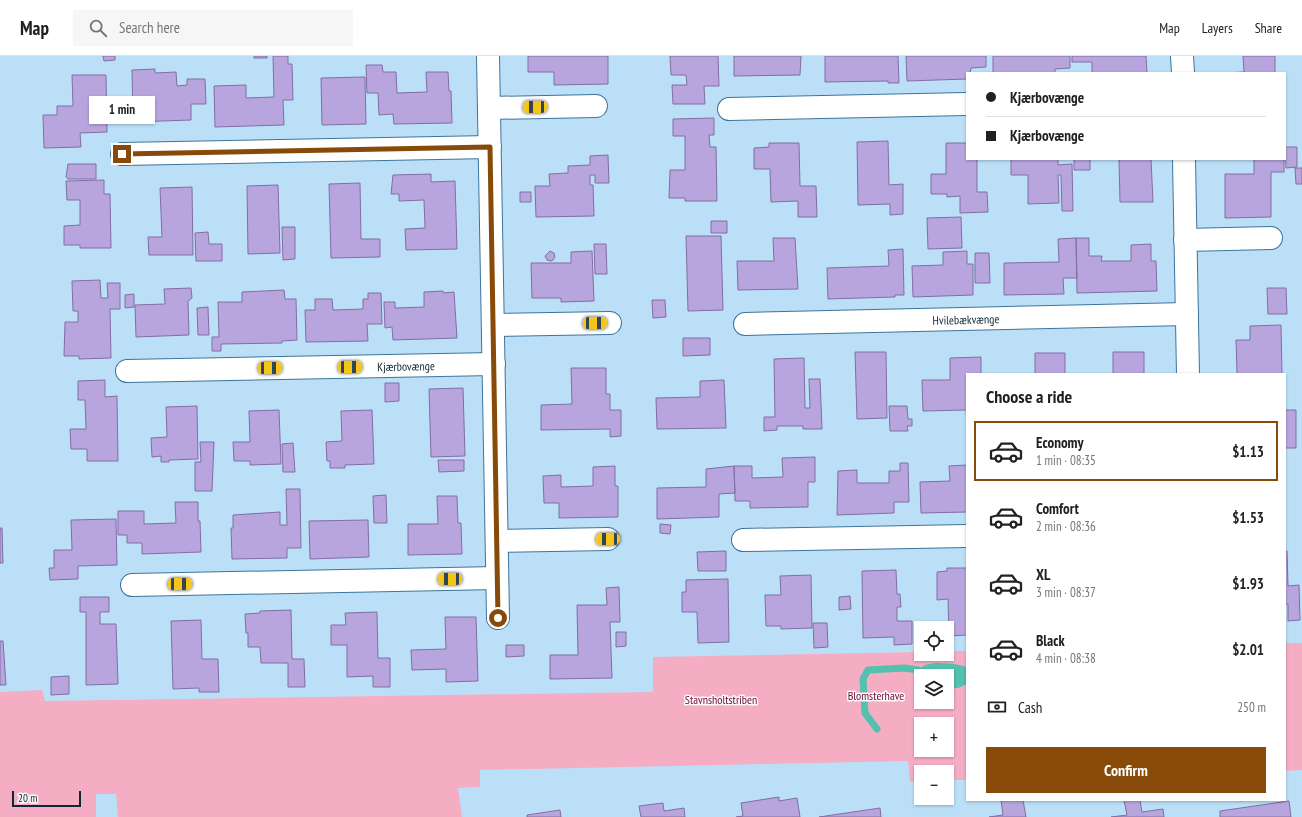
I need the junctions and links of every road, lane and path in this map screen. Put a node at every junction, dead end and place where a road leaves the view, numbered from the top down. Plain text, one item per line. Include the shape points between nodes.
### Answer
1 (488, 56) edge
2 (1182, 56) edge
3 (1183, 72) edge
4 (966, 104) edge
5 (596, 106) dead end
6 (489, 108) junction
7 (729, 110) dead end
8 (490, 147) junction
9 (122, 154) dead end
10 (1184, 160) edge
11 (1271, 238) dead end
12 (1186, 240) junction
13 (1187, 314) junction
14 (610, 323) dead end
15 (745, 324) dead end
16 (493, 325) junction
17 (494, 364) junction
18 (127, 371) dead end
19 (1188, 373) edge
20 (966, 536) edge
21 (608, 539) dead end
22 (743, 540) dead end
23 (496, 541) junction
24 (497, 578) junction
25 (132, 585) dead end
26 (498, 618) dead end

1 - 6 street
2 - 3 street
4 - 7 street
5 - 6 street
6 - 8 street
8 - 9 street
8 - 16 street
10 - 12 street
11 - 12 street
12 - 13 street
13 - 15 street, Hvilebækvænge
13 - 19 street
14 - 16 street
16 - 17 street
17 - 18 street, Kjærbovænge
17 - 23 street
20 - 22 street
21 - 23 street
23 - 24 street
24 - 25 street
24 - 26 street

